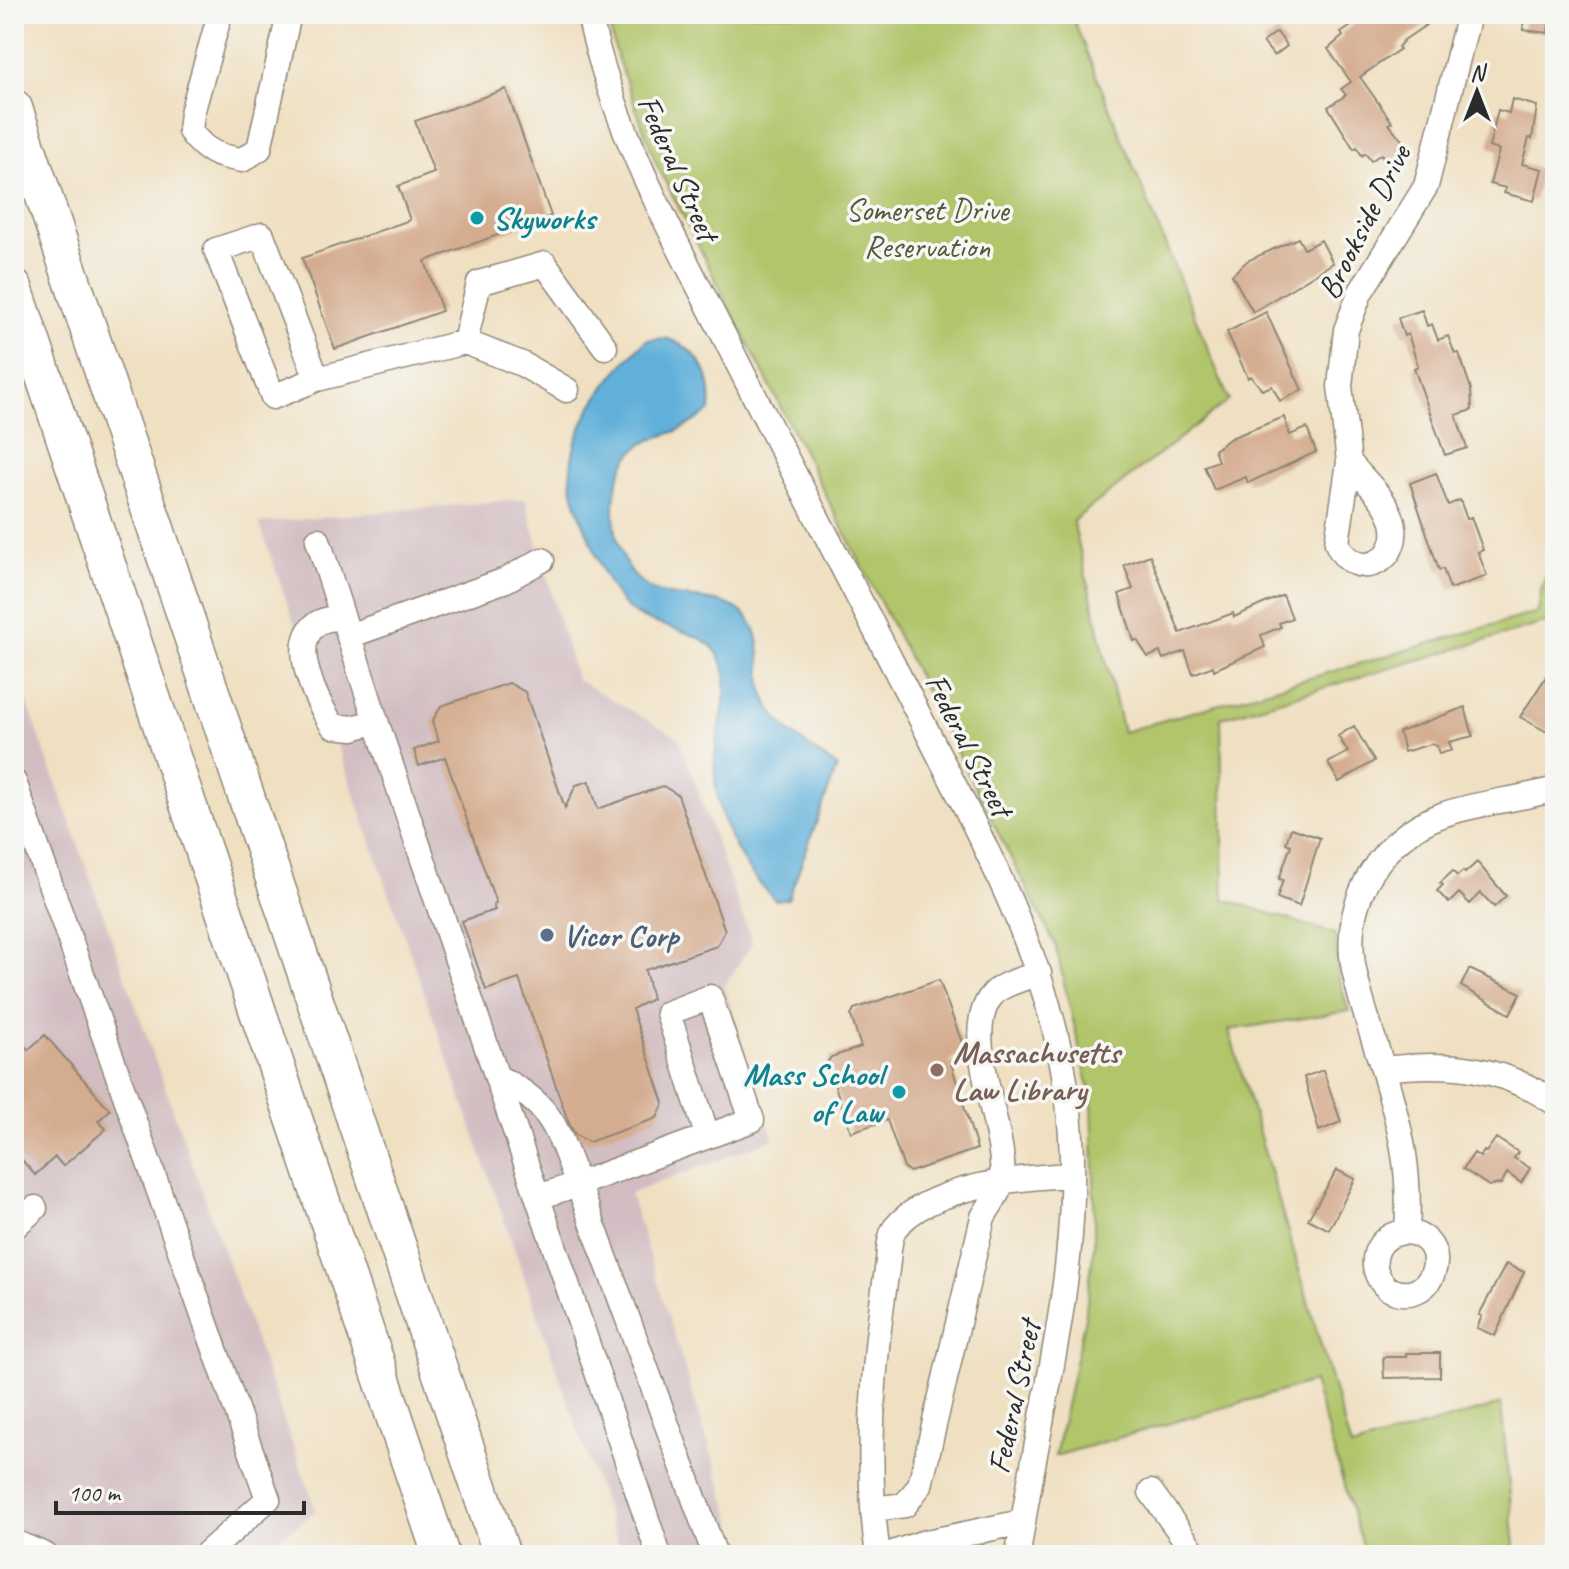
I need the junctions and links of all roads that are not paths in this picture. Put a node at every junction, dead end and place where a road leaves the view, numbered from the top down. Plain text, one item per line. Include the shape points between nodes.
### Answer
1 (220, 14) edge
2 (289, 14) edge
3 (589, 14) edge
4 (1469, 14) edge
5 (14, 108) edge
6 (14, 288) edge
7 (465, 342) junction
8 (605, 347) dead end
9 (317, 379) junction
10 (567, 390) dead end
11 (1349, 462) dead end
12 (318, 540) dead end
13 (542, 560) dead end
14 (346, 626) junction
15 (376, 721) junction
16 (14, 782) edge
17 (1555, 789) edge
18 (1039, 973) junction
19 (1383, 1069) junction
20 (497, 1077) junction
21 (1555, 1103) edge
22 (707, 1135) junction
23 (1072, 1175) junction
24 (1002, 1181) junction
25 (578, 1184) junction
26 (538, 1197) junction
27 (35, 1208) dead end
28 (14, 1227) edge
29 (1407, 1232) dead end
30 (1151, 1492) dead end
31 (873, 1509) junction
32 (1022, 1522) junction
33 (14, 1542) edge
34 (45, 1555) edge
35 (205, 1555) edge
36 (441, 1555) edge
37 (502, 1555) edge
38 (659, 1555) edge
39 (715, 1555) edge
40 (878, 1555) edge
41 (887, 1555) edge
42 (1018, 1555) edge
43 (1196, 1555) edge

1 - 2 street via 190,131 217,156 242,160 259,149
3 - 18 street, Federal Street via 612,101 656,205 964,803 1024,929
4 - 11 street, Brookside Drive via 1426,186 1360,293 1346,330 1340,386
5 - 37 highway
6 - 36 highway
7 - 8 street via 479,283 545,264
7 - 9 street
7 - 10 street via 522,364
9 - 9 street via 262,235 216,250 273,397
12 - 14 street
13 - 14 street via 506,580
14 - 15 street
14 - 15 street via 318,623 306,636 310,680 333,726 353,728
15 - 20 street
16 - 35 street via 268,1499
17 - 19 street via 1426,821 1392,846 1367,880 1353,920 1353,962
18 - 23 street, Federal Street via 1057,1032
18 - 24 street via 995,992 979,1031
19 - 21 street via 1428,1064 1476,1067 1518,1080
19 - 29 street via 1410,1174
20 - 25 street via 517,1086 553,1119
20 - 26 street
22 - 22 street via 668,1013 710,997 752,1120
22 - 25 street
23 - 24 street
23 - 32 street, Federal Street via 1064,1313
24 - 31 street via 983,1217 920,1485 905,1505
24 - 31 street via 909,1214 893,1231 877,1333
25 - 26 street
25 - 39 street
26 - 38 street
27 - 28 street
30 - 43 street
31 - 40 street
32 - 41 street
32 - 42 street, Federal Street
33 - 34 street

